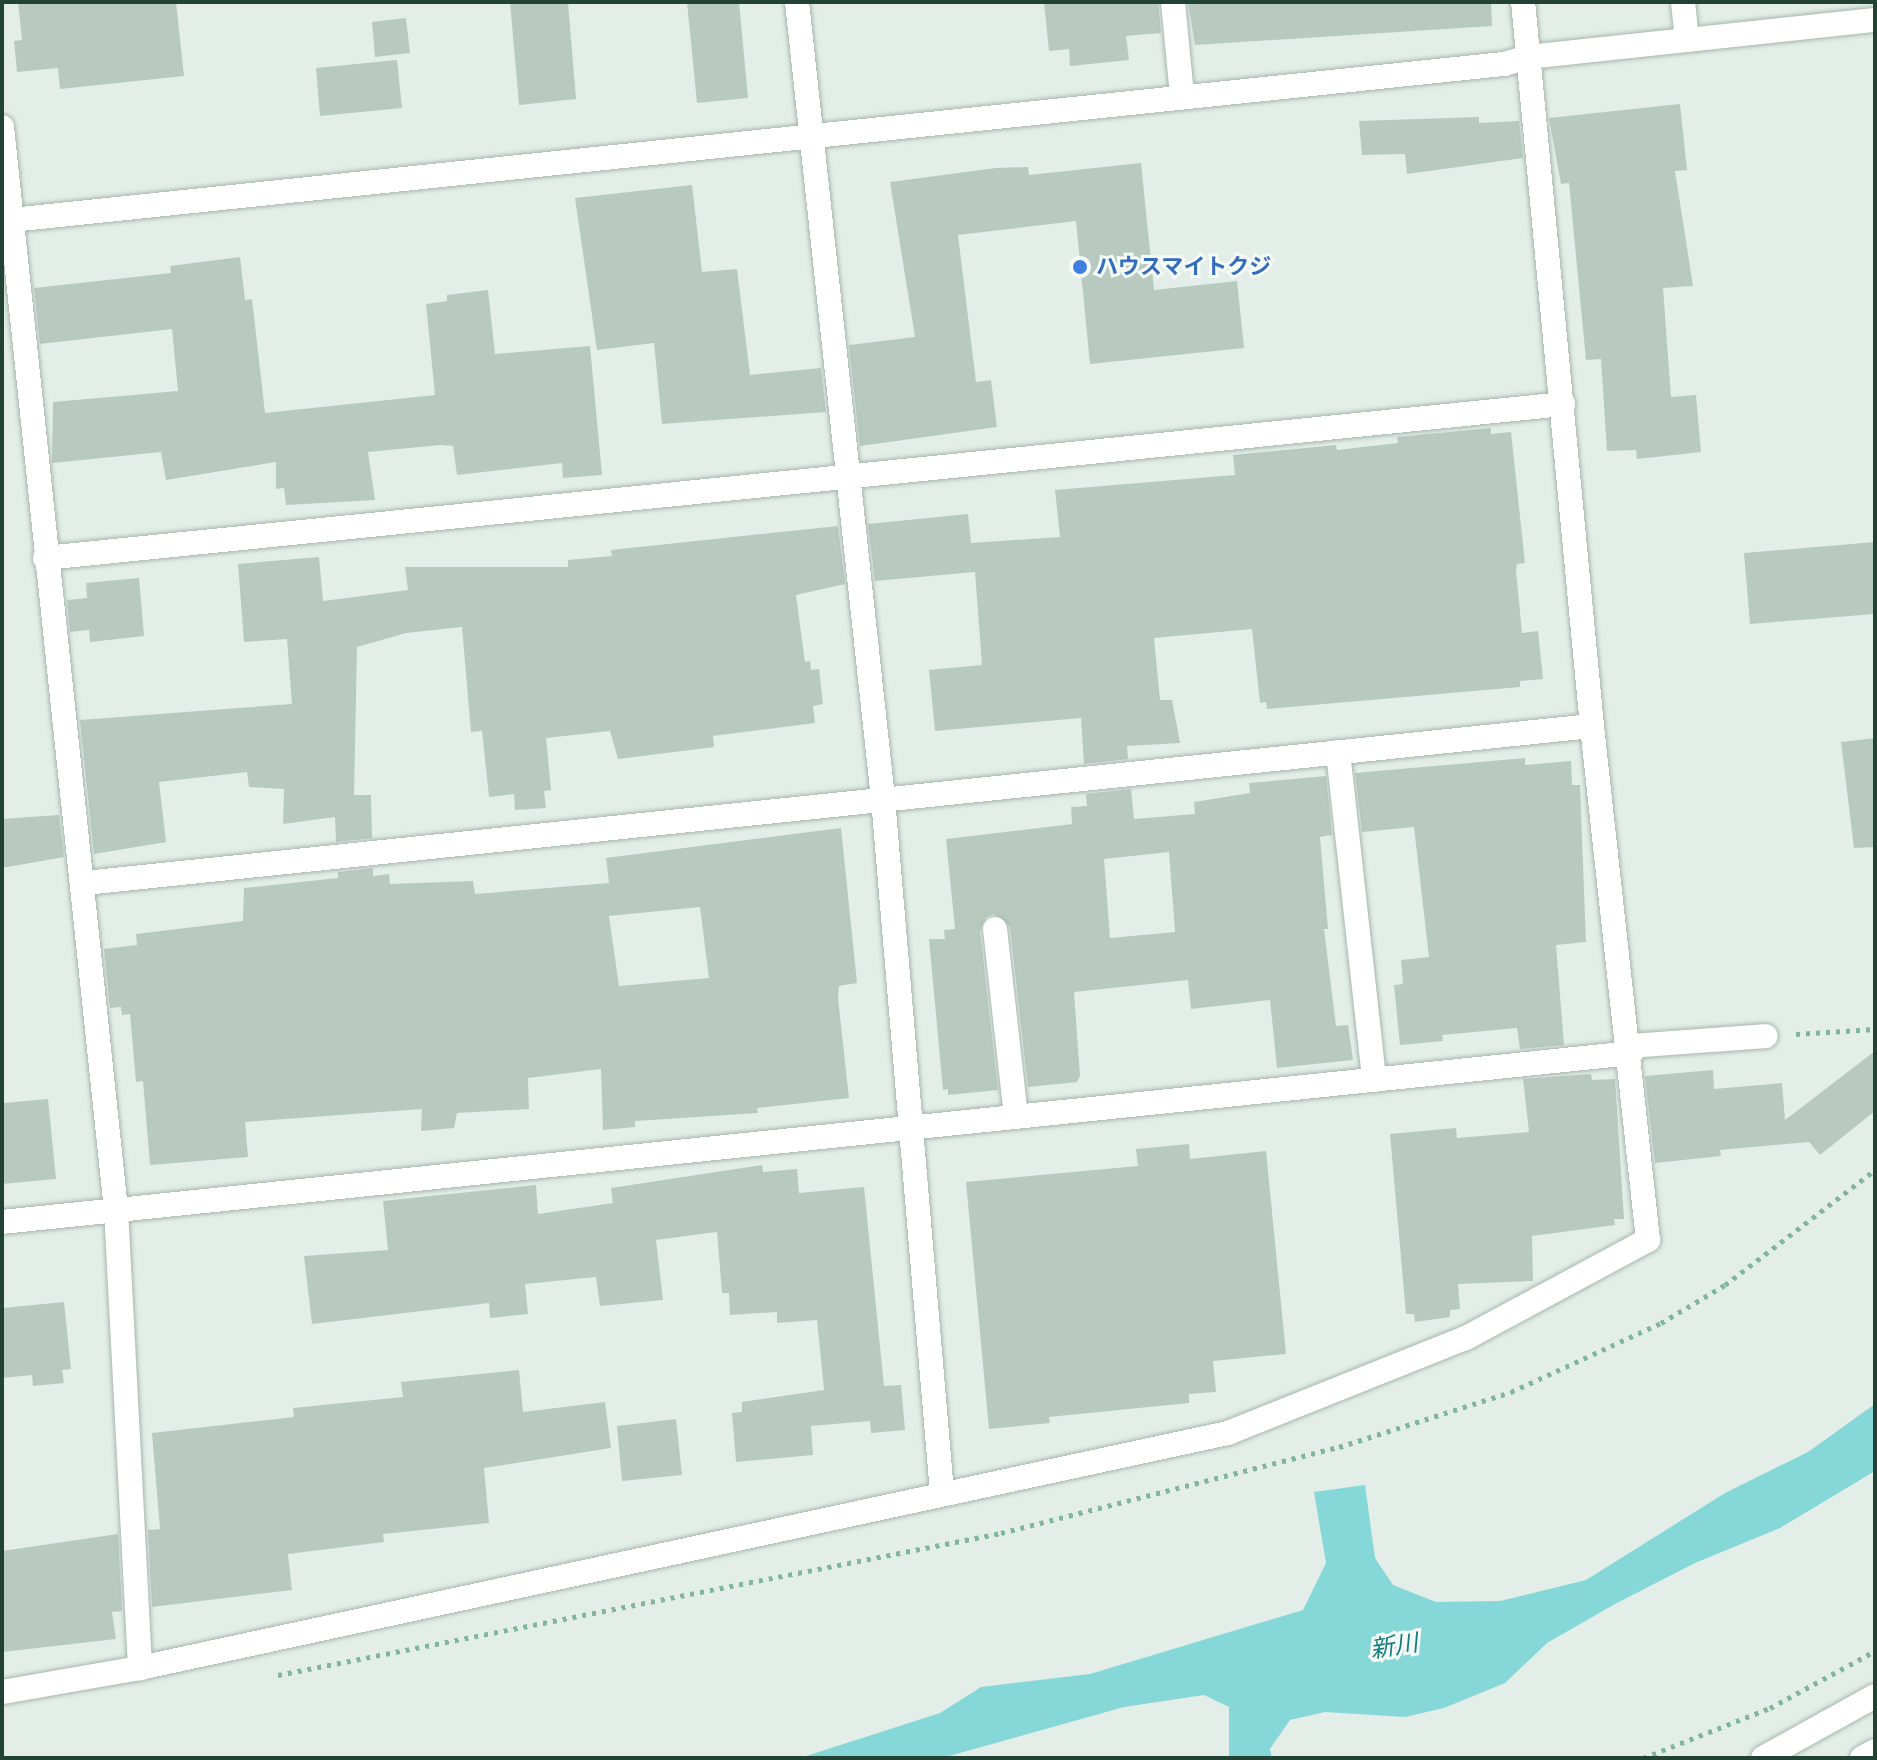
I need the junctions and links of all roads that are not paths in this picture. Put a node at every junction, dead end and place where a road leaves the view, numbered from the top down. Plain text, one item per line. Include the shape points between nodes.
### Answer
1 (797, 2) edge
2 (1173, 2) edge
3 (1523, 2) edge
4 (1683, 2) edge
5 (1875, 20) edge
6 (1687, 40) junction
7 (1528, 57) junction
8 (1182, 96) junction
9 (2, 127) edge
10 (812, 136) junction
11 (7, 221) edge
12 (1563, 404) junction
13 (850, 474) junction
14 (45, 558) junction
15 (1592, 726) junction
16 (1338, 752) junction
17 (883, 799) junction
18 (85, 883) junction
19 (995, 929) dead end
20 (1766, 1036) road end
21 (1630, 1049) junction
22 (1374, 1080) junction
23 (1016, 1117) junction
24 (913, 1130) junction
25 (116, 1209) junction
26 (2, 1222) edge
27 (942, 1493) junction
28 (140, 1668) junction
29 (2, 1692) edge
30 (1875, 1696) edge
31 (1875, 1751) edge
32 (1763, 1758) edge
33 (1862, 1758) edge

1 - 10 street
2 - 8 street
3 - 7 street
4 - 6 street
5 - 6 street
6 - 7 street
7 - 8 street via 1504,64
7 - 12 street
8 - 10 street
9 - 11 street
10 - 11 street
10 - 13 street
11 - 14 street
12 - 13 street
12 - 15 street
13 - 14 street
13 - 17 street
14 - 18 street
15 - 16 street
15 - 21 street
16 - 17 street
16 - 22 street
17 - 18 street
17 - 24 street
18 - 25 street
19 - 23 street
20 - 21 street
21 - 22 street
21 - 27 street via 1648,1240 1466,1338 1228,1433
22 - 23 street
23 - 24 street
24 - 25 street
24 - 27 street
25 - 26 street
25 - 28 street
27 - 28 street
28 - 29 street
30 - 32 street
31 - 33 street

